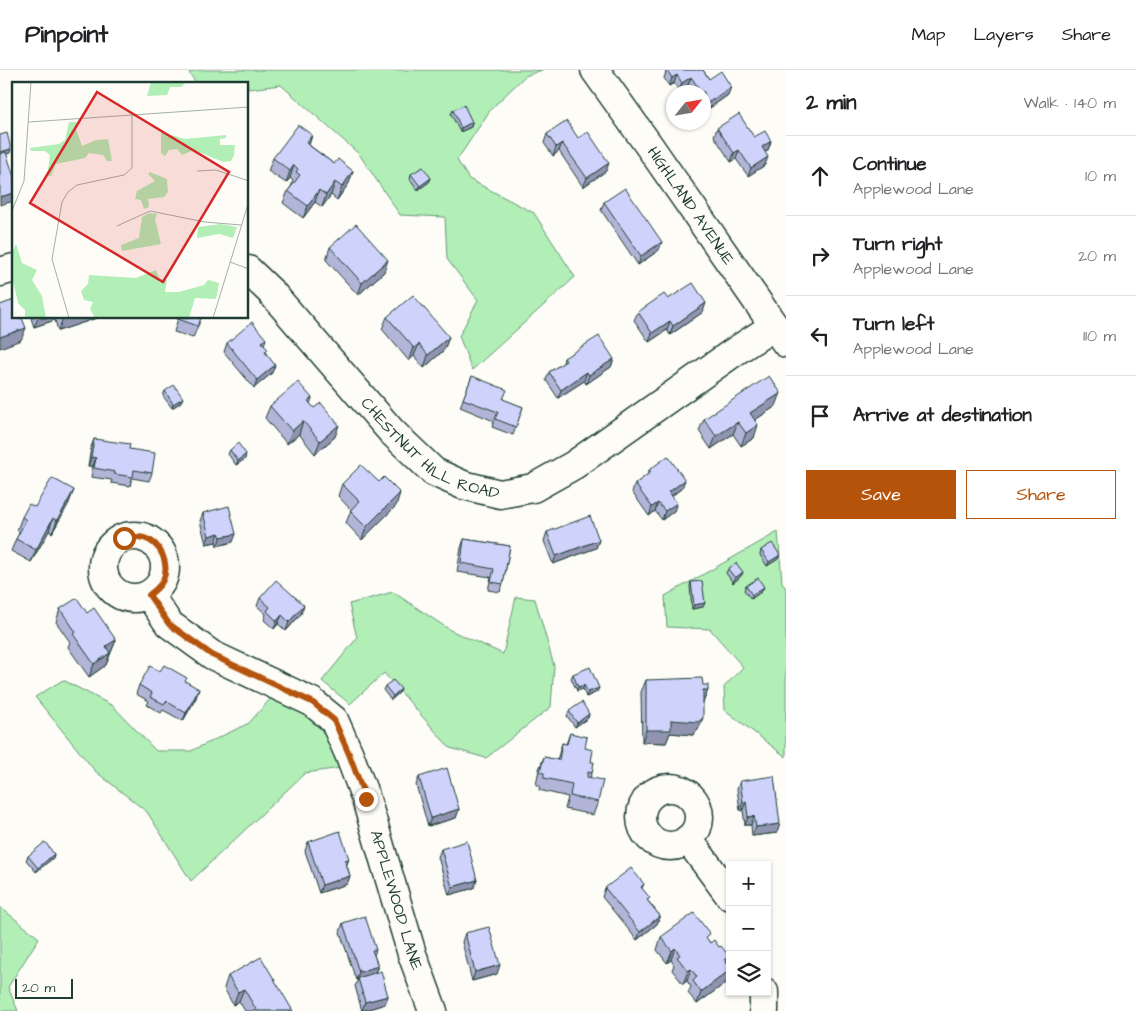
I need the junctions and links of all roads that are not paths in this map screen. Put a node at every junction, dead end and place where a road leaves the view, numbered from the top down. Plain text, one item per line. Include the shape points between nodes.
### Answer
1 (595, 70) edge
2 (249, 271) edge
3 (780, 334) edge
4 (149, 595) dead end
5 (688, 839) dead end
6 (726, 891) edge
7 (764, 996) edge
8 (433, 1011) edge
9 (764, 1011) edge

1 - 3 street, HIGHLAND AVENUE
2 - 3 street, CHESTNUT HILL ROAD via 392,432 434,472 463,485 500,494 534,488 574,465 734,352
4 - 8 street, APPLEWOOD LANE via 169,624 212,655 312,702 334,720 366,799 412,954
5 - 6 street
7 - 9 street

